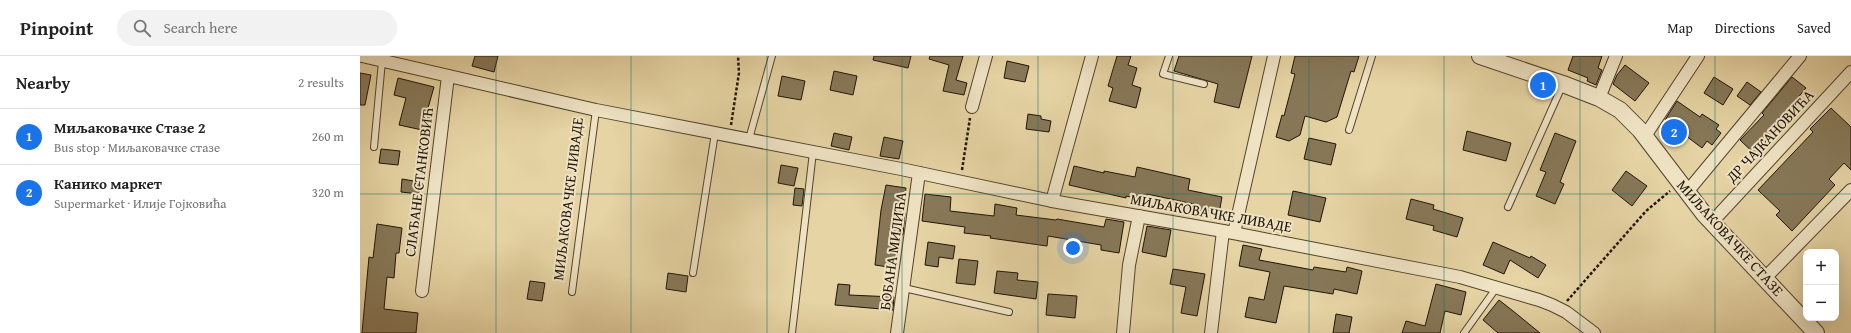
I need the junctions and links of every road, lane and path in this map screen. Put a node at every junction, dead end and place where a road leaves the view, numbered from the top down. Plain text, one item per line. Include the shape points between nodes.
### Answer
1 (362, 56) edge
2 (738, 56) edge
3 (772, 56) edge
4 (986, 56) edge
5 (1092, 56) edge
6 (1169, 56) edge
7 (1274, 56) edge
8 (1372, 56) edge
9 (1480, 56) edge
10 (1616, 56) edge
11 (1698, 56) edge
12 (1800, 56) edge
13 (382, 61) junction
14 (1851, 72) edge
15 (448, 76) junction
16 (1204, 84) dead end
17 (1563, 84) junction
18 (1599, 98) junction
19 (972, 107) joint
20 (596, 110) junction
21 (1349, 130) dead end
22 (716, 133) junction
23 (729, 136) junction
24 (1645, 136) junction
25 (749, 139) junction
26 (374, 147) dead end
27 (813, 152) junction
28 (919, 173) junction
29 (959, 181) junction
30 (1683, 188) junction
31 (1851, 190) edge
32 (1052, 201) junction
33 (1508, 207) dead end
34 (1139, 216) junction
35 (1712, 222) junction
36 (1229, 232) junction
37 (694, 273) dead end
38 (1765, 278) junction
39 (1497, 287) junction
40 (904, 288) junction
41 (422, 292) dead end
42 (572, 292) dead end
43 (1560, 309) junction
44 (1009, 312) dead end
45 (792, 333) edge
46 (898, 333) edge
47 (1123, 333) edge
48 (1211, 333) edge
49 (1464, 333) edge
50 (1594, 333) edge
51 (1816, 333) edge

1 - 13 street, МИЉАКОВАЧКЕ ЛИВАДЕ
2 - 23 path via 739,73
3 - 25 lane
4 - 19 street
5 - 32 street
6 - 16 lane via 1164,74
7 - 36 street
8 - 21 lane
9 - 17 street, МИЉАКОВАЧКЕ СТАЗЕ
10 - 18 street
11 - 24 street
12 - 30 street
13 - 15 street, МИЉАКОВАЧКЕ ЛИВАДЕ
13 - 26 lane
14 - 35 street, ДР ЧАЈКАНОВИЋА
15 - 20 street, МИЉАКОВАЧКЕ ЛИВАДЕ
15 - 41 street, СЛАЂАНЕ СТАНКОВИЋ
17 - 18 street, МИЉАКОВАЧКЕ СТАЗЕ
17 - 33 lane
18 - 24 street, МИЉАКОВАЧКЕ СТАЗЕ via 1620,110
19 - 29 path
20 - 22 street, МИЉАКОВАЧКЕ ЛИВАДЕ
20 - 42 lane, МИЉАКОВАЧКЕ ЛИВАДЕ
22 - 23 street, МИЉАКОВАЧКЕ ЛИВАДЕ
22 - 37 lane
23 - 25 street, МИЉАКОВАЧКЕ ЛИВАДЕ
24 - 30 street, МИЉАКОВАЧКЕ СТАЗЕ
25 - 27 street, МИЉАКОВАЧКЕ ЛИВАДЕ
27 - 28 street, МИЉАКОВАЧКЕ ЛИВАДЕ
27 - 45 lane
28 - 29 street, МИЉАКОВАЧКЕ ЛИВАДЕ
28 - 40 street, БОБАНА МИЛИЋА
29 - 32 street, МИЉАКОВАЧКЕ ЛИВАДЕ
30 - 35 street, МИЉАКОВАЧКЕ СТАЗЕ
30 - 43 path via 1646,211
31 - 38 street
32 - 34 street, МИЉАКОВАЧКЕ ЛИВАДЕ
34 - 36 street, МИЉАКОВАЧКЕ ЛИВАДЕ
34 - 47 street via 1129,265
35 - 38 street, МИЉАКОВАЧКЕ СТАЗЕ
36 - 39 street, МИЉАКОВАЧКЕ ЛИВАДЕ via 1445,274
36 - 48 street
38 - 51 street, МИЉАКОВАЧКЕ СТАЗЕ
39 - 43 street, МИЉАКОВАЧКЕ ЛИВАДЕ
39 - 49 lane
40 - 44 lane
40 - 46 street, БОБАНА МИЛИЋА
43 - 50 street, МИЉАКОВАЧКЕ ЛИВАДЕ

